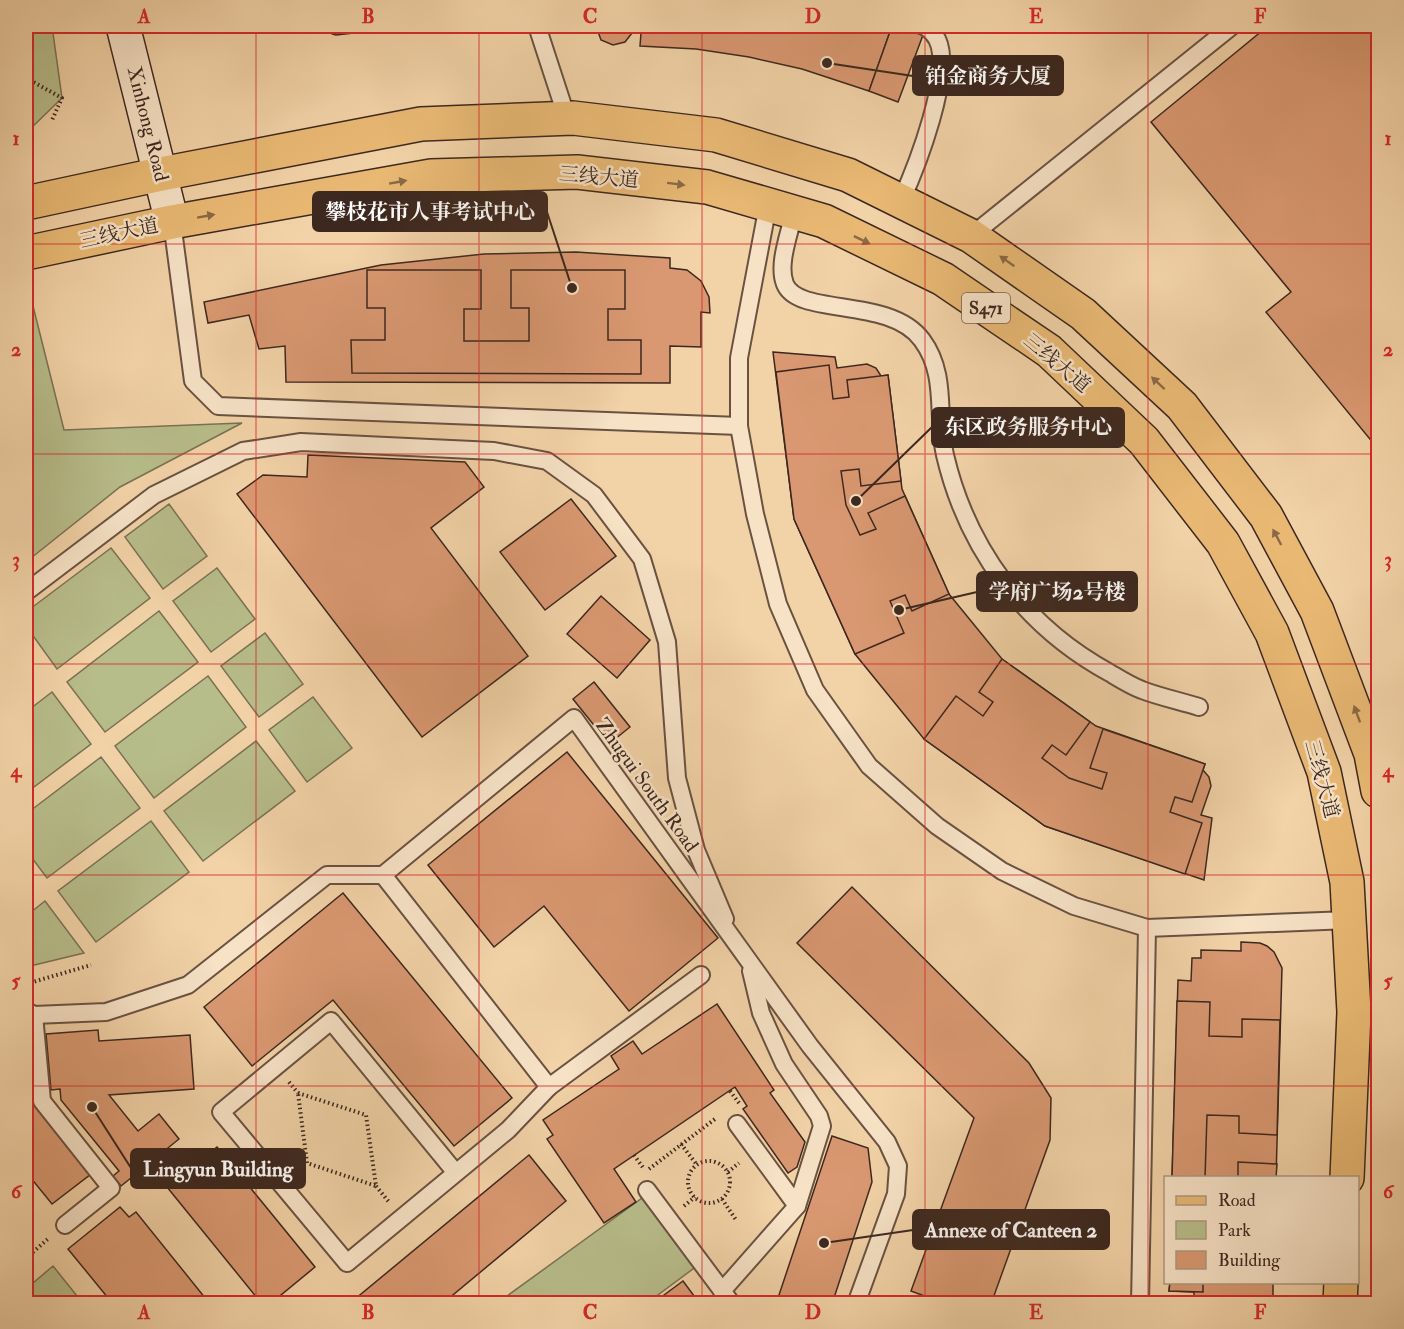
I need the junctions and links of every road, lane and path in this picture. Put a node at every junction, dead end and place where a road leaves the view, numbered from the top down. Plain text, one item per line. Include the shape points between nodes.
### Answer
1 (123, 26) edge
2 (537, 26) edge
3 (924, 26) edge
4 (1232, 26) edge
5 (26, 78) edge
6 (567, 118) junction
7 (52, 120) dead end
8 (161, 174) junction
9 (901, 201) junction
10 (26, 204) edge
11 (781, 209) junction
12 (172, 222) junction
13 (971, 236) junction
14 (26, 253) edge
15 (739, 426) junction
16 (26, 592) edge
17 (1198, 707) dead end
18 (1378, 790) edge
19 (383, 876) junction
20 (1349, 920) junction
21 (1147, 928) junction
22 (737, 947) junction
23 (750, 964) junction
24 (91, 965) dead end
25 (701, 975) dead end
26 (26, 984) edge
27 (30, 1013) edge
28 (549, 1087) junction
29 (737, 1124) joint
30 (681, 1144) junction
31 (634, 1155) dead end
32 (307, 1163) joint
33 (697, 1165) junction
34 (645, 1171) junction
35 (456, 1173) junction
36 (1347, 1176) edge
37 (647, 1190) joint
38 (722, 1199) junction
39 (797, 1206) junction
40 (736, 1220) dead end
41 (65, 1225) dead end
42 (31, 1253) dead end
43 (26, 1258) edge
44 (1341, 1284) edge
45 (727, 1297) edge
46 (856, 1304) edge
47 (1140, 1304) edge
48 (1340, 1304) edge

1 - 8 main road, Xinhong Road
2 - 6 lane
3 - 9 lane via 937,39 940,71 928,134
4 - 13 lane
5 - 7 path via 62,98
6 - 8 main road, S471 via 421,124
6 - 9 main road, S471 via 716,135 848,175
8 - 10 main road, S471
8 - 12 main road, Xinhong Road
9 - 13 main road, S471
12 -> 11 main road, 三线大道 / S471 via 431,176 577,172 707,188
11 - 15 lane via 739,358
11 - 17 lane via 782,269 785,284 794,296 808,302 872,311 900,322 922,339 937,368 944,453 963,514 993,569 1032,618 1083,658 1130,684
11 -> 20 main road, 三线大道 / S471 via 825,221 943,279 1049,351 1144,441 1223,543 1279,649 1324,771 1347,882
12 - 14 main road, 三线大道 / S471
12 - 15 lane via 193,381 218,406
18 -> 13 main road, S471 via 1371,754 1328,635 1266,516 1182,406 1083,314
15 - 21 lane via 755,514 778,604 814,690 869,766 937,826 1002,871 1074,906
16 - 22 lane via 154,495 243,451 302,442 494,451 547,461 594,495 642,559 667,642 677,778 696,850
19 - 22 lane, Zhugui South Road via 574,718
19 - 27 lane via 327,875 188,985 106,1012
19 - 28 lane
20 - 21 lane
20 - 36 main road, 三线大道 / S471 via 1354,1012
21 - 47 lane
22 - 23 lane, Zhugui South Road
23 - 39 lane via 760,1013 784,1064 822,1126
23 - 46 lane, Zhugui South Road via 887,1142 898,1166 896,1194
24 - 26 path
25 - 28 lane
27 - 41 lane via 42,1101 111,1188
28 - 35 lane via 508,1130
29 - 30 path via 727,1111
29 - 39 lane
30 - 33 path
30 - 34 path
31 - 34 path
32 - 32 path via 376,1186 366,1115 298,1093
33 - 38 path via 714,1161 728,1172 730,1184
33 - 38 path via 688,1184 695,1197 708,1203
34 - 37 path via 638,1177
35 - 35 lane via 347,1263 221,1112 332,1021
37 - 45 lane
38 - 40 path
39 - 45 lane
42 - 43 path
44 - 48 main road

